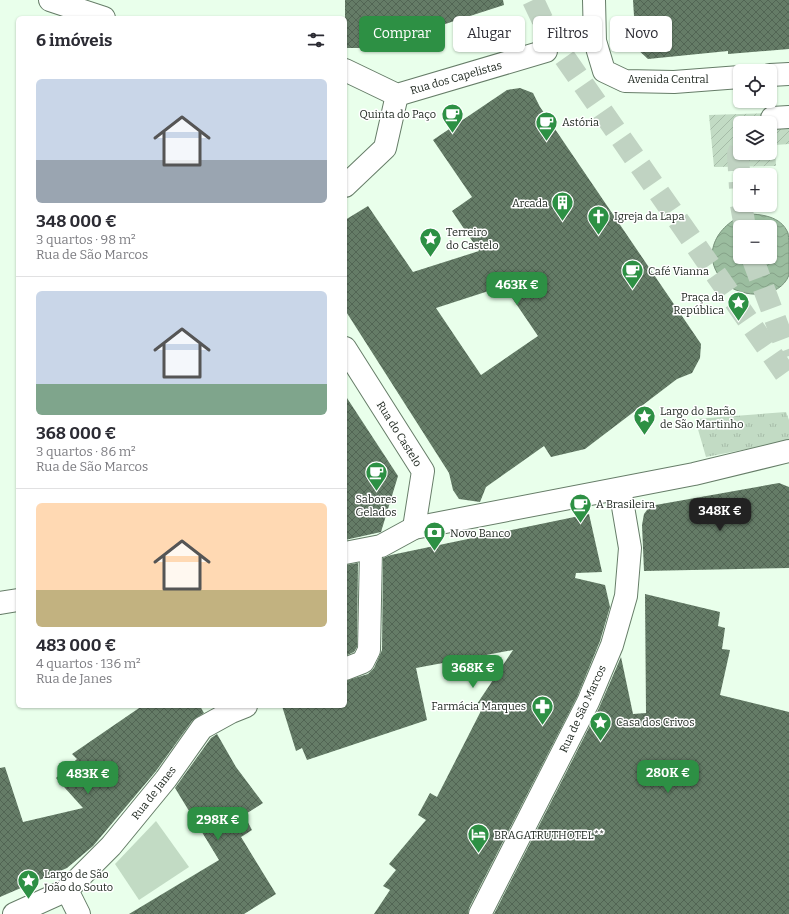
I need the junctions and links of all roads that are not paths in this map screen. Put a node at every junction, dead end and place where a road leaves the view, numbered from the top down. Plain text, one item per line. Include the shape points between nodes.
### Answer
1 (50, 0) edge
2 (594, 0) edge
3 (98, 16) edge
4 (543, 52) edge
5 (347, 71) edge
6 (789, 74) edge
7 (777, 75) edge
8 (733, 78) edge
9 (398, 95) junction
10 (350, 182) edge
11 (347, 351) edge
12 (789, 451) edge
13 (620, 488) junction
14 (414, 528) junction
15 (376, 548) junction
16 (347, 553) edge
17 (16, 600) edge
18 (0, 602) edge
19 (347, 668) edge
20 (241, 708) edge
21 (60, 894) junction
22 (14, 914) edge
23 (79, 914) edge
24 (480, 914) edge

1 - 3 street
2 - 8 street, Avenida Central via 595,41 604,71 625,81 674,82
4 - 9 street, Rua dos Capelistas
5 - 9 street, Rua dos Capelistas
6 - 7 street
9 - 10 street via 385,148
11 - 14 street, Rua do Castelo via 423,471
12 - 13 street via 694,474
13 - 14 street
13 - 24 street, Rua de São Marcos via 630,548 626,596 612,645 588,702
14 - 15 street
15 - 16 street
15 - 19 street via 369,650 363,662
17 - 18 street
20 - 21 street, Rua de Janes via 202,728 166,779 112,846
21 - 22 street
21 - 23 street

